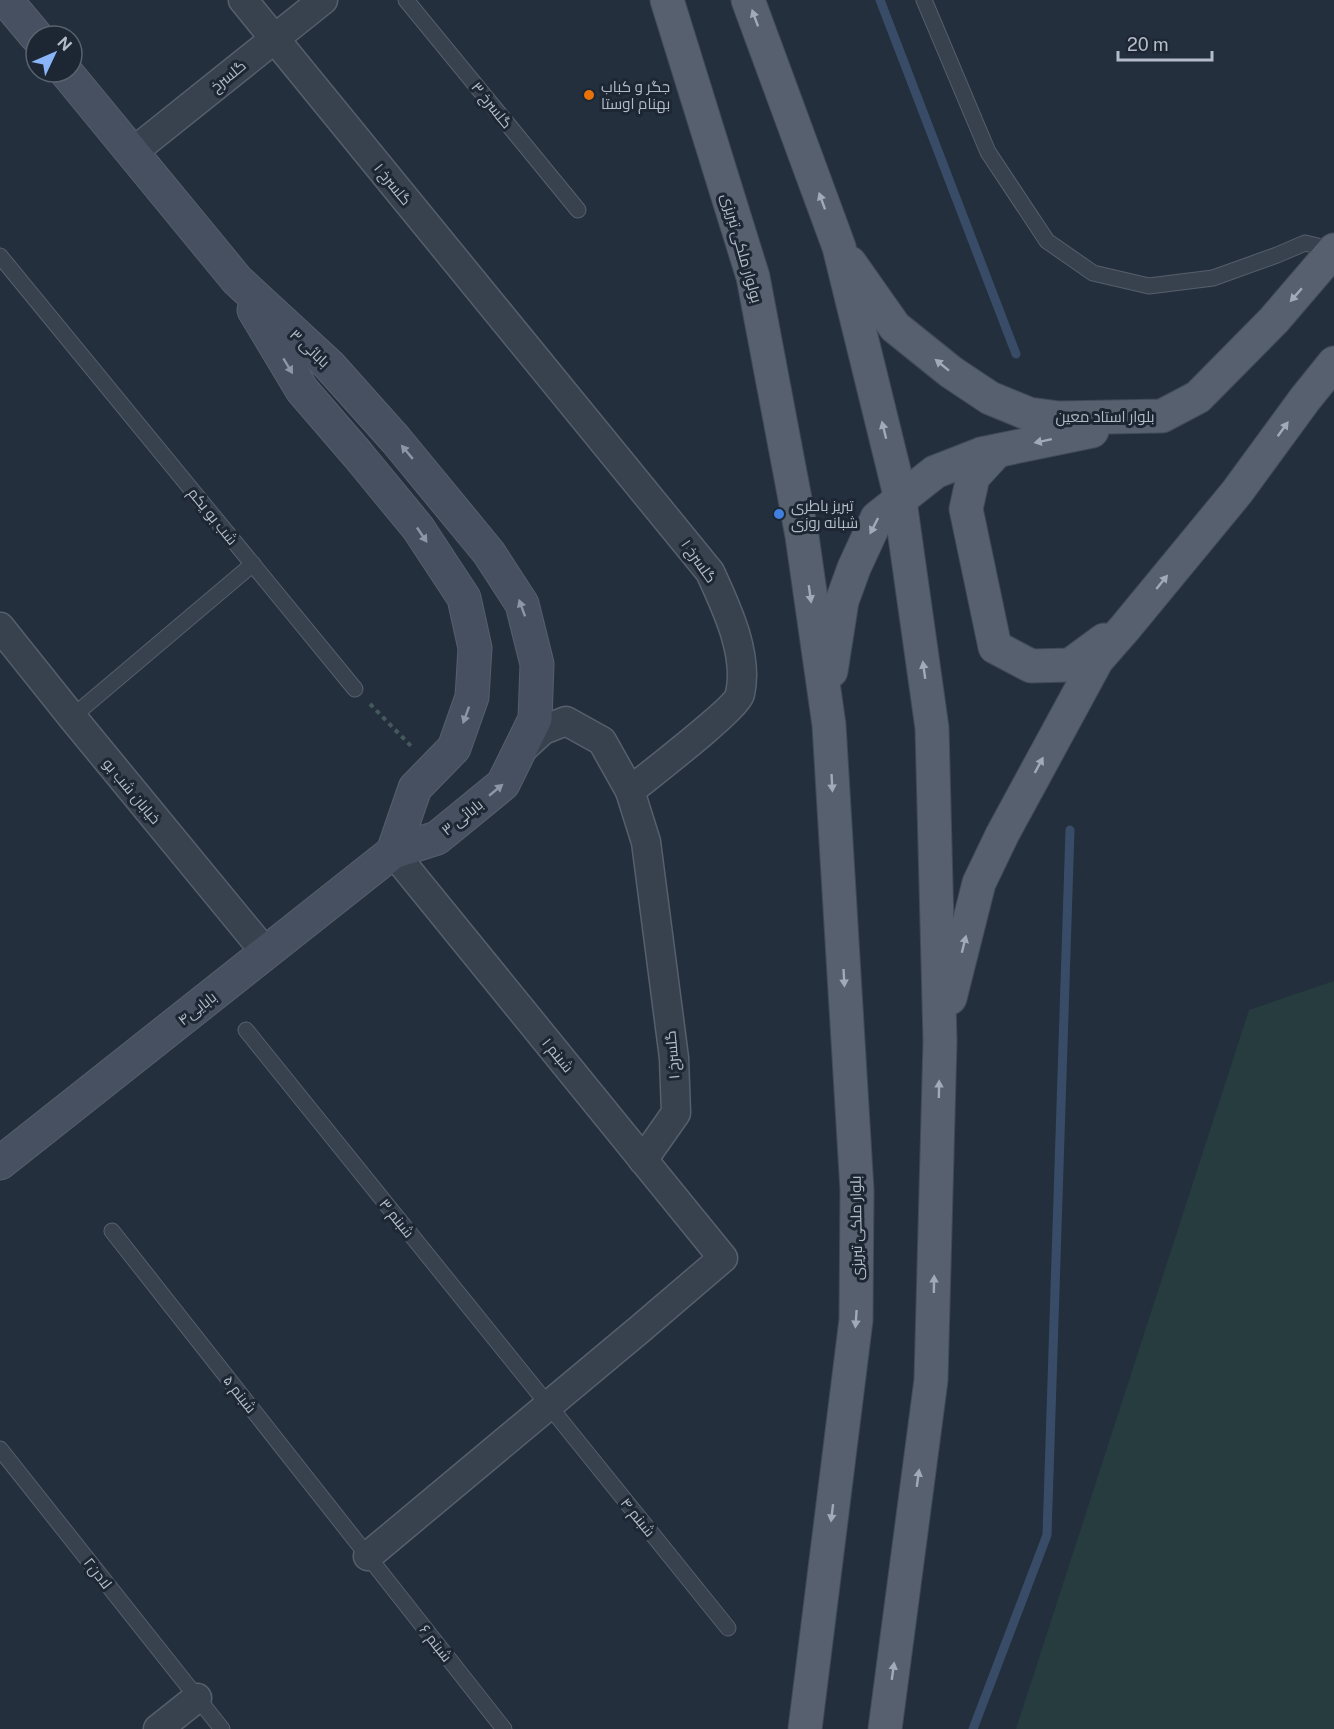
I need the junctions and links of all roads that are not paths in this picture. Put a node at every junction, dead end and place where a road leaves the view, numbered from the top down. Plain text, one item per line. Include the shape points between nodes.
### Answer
1 (6, 0) edge
2 (243, 0) edge
3 (323, 0) edge
4 (406, 0) edge
5 (667, 0) edge
6 (748, 0) edge
7 (924, 0) edge
8 (26, 24) edge
9 (274, 39) junction
10 (76, 84) edge
11 (133, 152) junction
12 (578, 210) dead end
13 (839, 247) junction
14 (1334, 250) edge
15 (0, 256) edge
16 (237, 280) junction
17 (1334, 363) edge
18 (1162, 416) junction
19 (997, 451) junction
20 (253, 564) junction
21 (1129, 623) junction
22 (0, 627) edge
23 (355, 689) road end
24 (827, 714) junction
25 (72, 717) junction
26 (520, 751) junction
27 (630, 791) junction
28 (393, 852) junction
29 (266, 953) junction
30 (246, 1030) dead end
31 (940, 1041) junction
32 (643, 1160) junction
33 (0, 1163) edge
34 (112, 1231) dead end
35 (549, 1405) junction
36 (0, 1449) edge
37 (368, 1556) junction
38 (728, 1628) dead end
39 (197, 1698) junction
40 (158, 1729) edge
41 (222, 1729) edge
42 (504, 1729) edge
43 (805, 1729) edge
44 (885, 1729) edge

1 - 8 main road
2 - 9 street, گلسرخ ۱
3 - 9 street, گلسرخ
4 - 12 lane, گلسرخ ۳
5 -> 24 main road, بولوار ملکی تبریزی via 753,277 802,536
13 -> 6 main road
7 - 14 lane via 988,152 1047,241 1093,273 1149,286 1212,278 1305,243
9 - 11 street, گلسرخ
9 - 27 street, گلسرخ ۱ via 710,572 730,615 742,664 740,697
10 - 11 main road, بابائی ۳
11 - 16 main road, بابائی ۳
18 -> 13 main road, بلوار استاد معین via 1059,418 1029,414 990,398 895,327
31 -> 13 main road via 932,728 898,487
14 -> 18 main road, بلوار استاد معین via 1274,320 1198,397
15 - 20 lane, شب بو یکم
26 -> 16 main road, بابائی ۳ via 535,719 537,664 522,604 489,553 389,431 329,365
16 -> 28 main road, بابائی ۳ via 302,390 418,528 464,598 475,648 472,697 454,748 415,788
21 -> 17 main road via 1237,492
18 -> 19 main road
19 - 21 main road via 973,477 966,508 995,647 1031,666 1070,665
19 -> 24 main road via 934,472 877,518 842,601
20 - 23 lane, شب بو یکم
20 - 25 lane
31 -> 21 main road via 979,883 1097,660
22 - 25 street, خیابان شب بو
24 -> 43 main road, بلوار ملکى تبریزى via 857,1190 856,1320
25 - 29 street, خیابان شب بو
26 - 27 street via 543,730 566,721 602,741
28 -> 26 main road, بابائی ۳ via 437,838 503,784
27 - 32 street, گلسرخ ۱ via 646,842 674,1058 676,1113
28 - 29 main road, بابایی۴
28 - 32 street, شبنم ۱
29 - 33 main road, بابایی۴
30 - 35 lane, شبنم ۳
44 -> 31 main road via 932,1380
32 - 35 street, شبنم ۱ via 723,1258
34 - 37 lane, شبنم ۵
35 - 37 street
35 - 38 lane, شبنم ۴
36 - 39 lane, لادن۲
37 - 42 lane, شبنم ۶
39 - 40 street
39 - 41 lane, لادن۲

